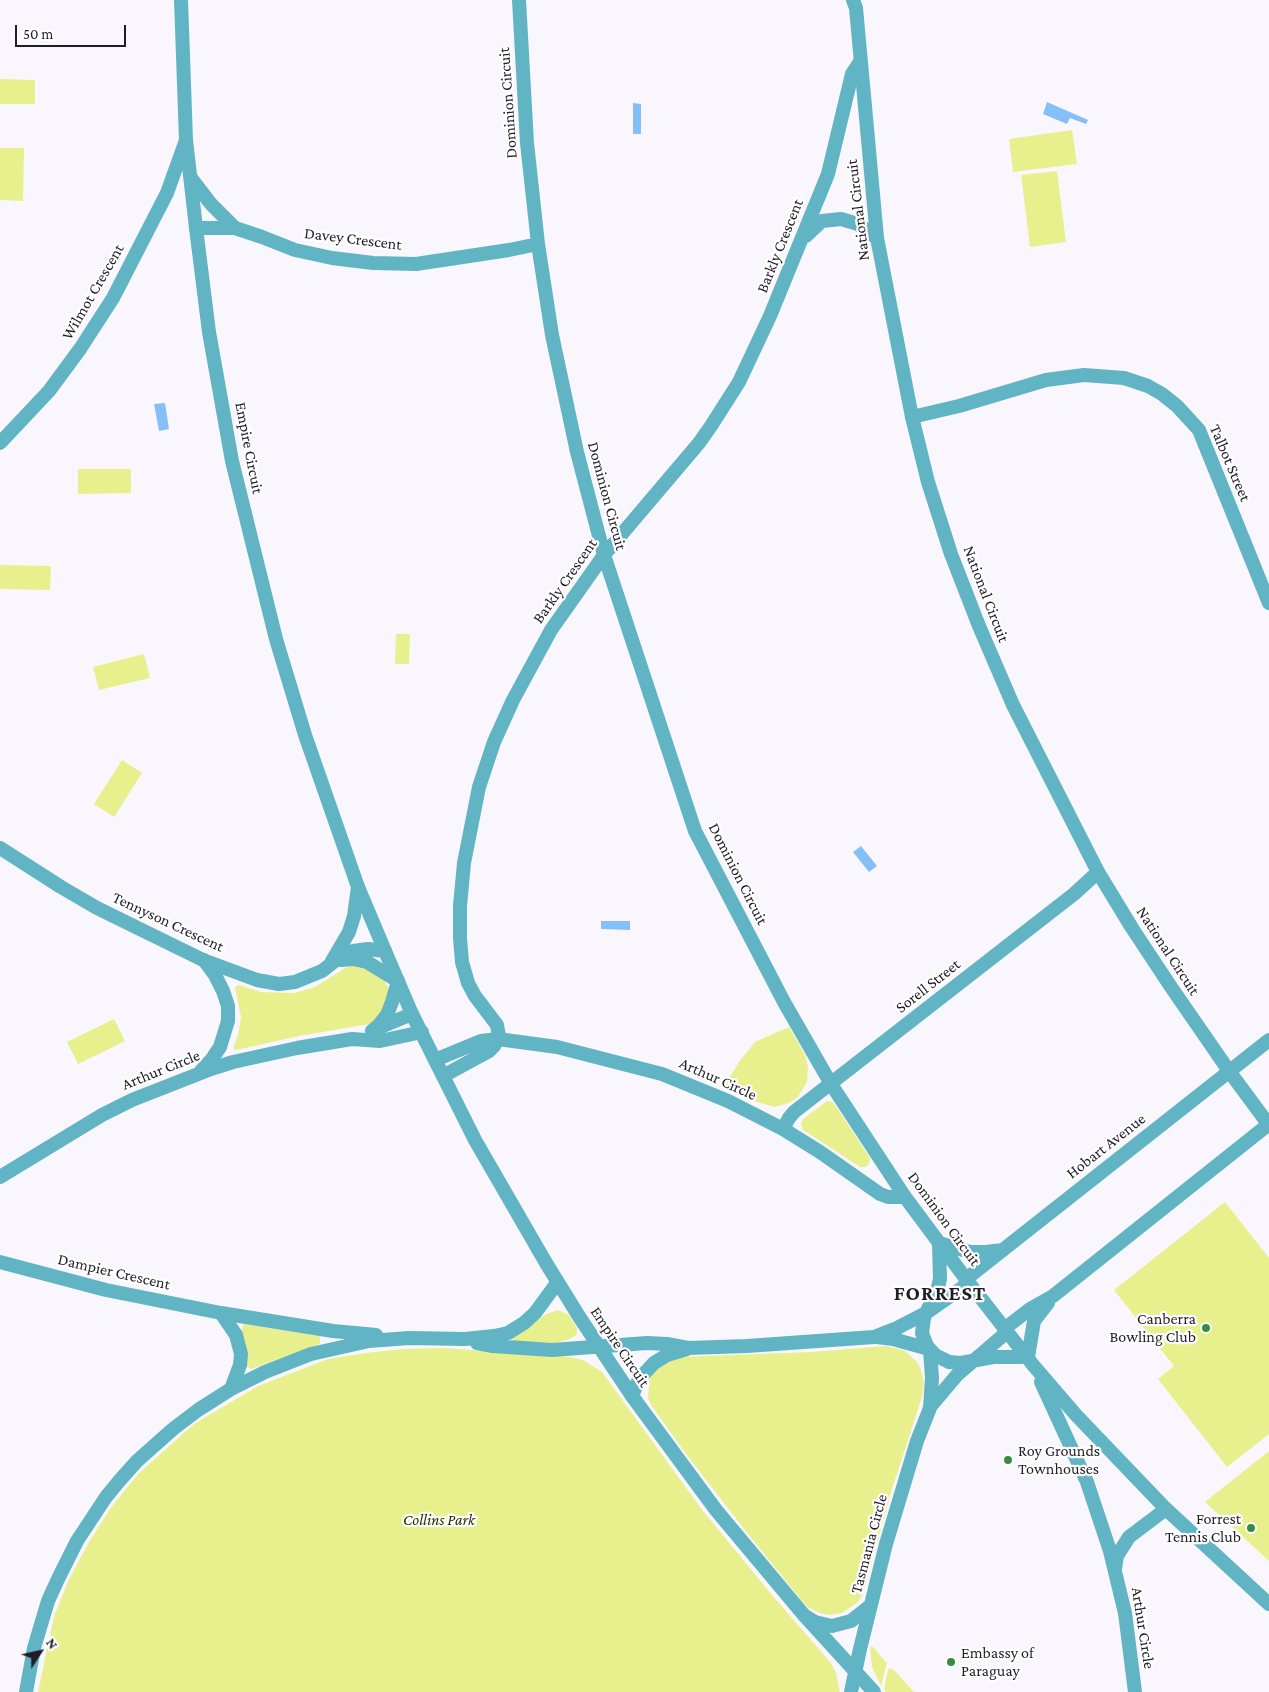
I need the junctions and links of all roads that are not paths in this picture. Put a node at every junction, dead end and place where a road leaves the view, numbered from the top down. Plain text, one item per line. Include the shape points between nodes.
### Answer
1 (181, 0) edge
2 (518, 0) edge
3 (856, 3) edge
4 (860, 62) junction
5 (186, 140) junction
6 (190, 178) junction
7 (196, 228) junction
8 (235, 228) junction
9 (803, 238) junction
10 (877, 238) junction
11 (538, 244) junction
12 (912, 417) junction
13 (0, 443) edge
14 (604, 555) junction
15 (1269, 602) edge
16 (0, 848) edge
17 (1098, 872) junction
18 (358, 887) junction
19 (385, 951) junction
20 (203, 960) junction
21 (331, 964) junction
22 (398, 981) junction
23 (412, 1014) junction
24 (372, 1031) junction
25 (422, 1032) junction
26 (352, 1039) junction
27 (498, 1039) junction
28 (1269, 1040) edge
29 (435, 1060) junction
30 (1229, 1071) junction
31 (198, 1074) junction
32 (443, 1076) junction
33 (831, 1084) junction
34 (1269, 1124) edge
35 (783, 1129) junction
36 (0, 1177) edge
37 (905, 1197) junction
38 (939, 1243) junction
39 (1003, 1250) junction
40 (0, 1262) edge
41 (968, 1281) junction
42 (558, 1283) junction
43 (1054, 1296) junction
44 (221, 1313) junction
45 (926, 1313) junction
46 (1006, 1330) junction
47 (874, 1337) junction
48 (409, 1338) junction
49 (465, 1339) junction
50 (599, 1347) junction
51 (688, 1348) junction
52 (929, 1350) junction
53 (972, 1361) junction
54 (1030, 1361) junction
55 (231, 1389) junction
56 (632, 1396) junction
57 (930, 1408) junction
58 (1166, 1509) junction
59 (1115, 1569) junction
60 (1269, 1604) edge
61 (870, 1606) junction
62 (803, 1614) junction
63 (855, 1672) junction
64 (26, 1692) edge
65 (851, 1692) edge
66 (874, 1692) edge
67 (1135, 1692) edge

1 - 5 street, Empire Circuit
2 - 11 street, Dominion Circuit via 527,143
3 - 4 street, National Circuit
4 - 9 street, Barkly Crescent via 852,74 828,174
4 - 10 street, National Circuit
5 - 6 street, Empire Circuit
5 - 13 street, Wilmot Crescent via 167,193 113,298 49,390
6 - 7 street, Empire Circuit
6 - 8 street
7 - 8 street, Davey Crescent
7 - 18 street, Empire Circuit via 209,332 255,559 305,736
8 - 11 street, Davey Crescent via 295,250 373,262 416,264
9 - 10 street via 822,221 842,219 858,224
9 - 14 street, Barkly Crescent via 739,382 712,426
10 - 12 street, National Circuit
11 - 14 street, Dominion Circuit via 552,335 577,452
12 - 15 street, Talbot Street via 1046,380 1084,375 1124,378 1148,386 1178,406 1199,430
12 - 17 street, National Circuit via 928,482 978,626 1013,705
14 - 27 street, Barkly Crescent via 533,661 494,742 479,787 464,863 460,954 472,990 497,1025
14 - 33 street, Dominion Circuit via 695,831 784,1002
16 - 20 street, Tennyson Crescent via 97,908
17 - 30 street, National Circuit
17 - 33 street, Sorell Street
18 - 19 street, Empire Circuit
18 - 21 street, Empire Circuit via 349,932
19 - 21 street, Tennyson Crescent via 358,950
19 - 22 street, Empire Circuit
20 - 21 street, Tennyson Crescent via 278,984 306,978
20 - 31 street via 224,991 228,1021 220,1047
21 - 22 street, Tennyson Crescent via 363,960
22 - 23 street, Empire Circuit
22 - 24 street via 387,1016
23 - 24 street, Arthur Circle
23 - 25 street, Empire Circuit
24 - 26 street, Arthur Circle
25 - 26 street, Arthur Circle via 380,1041
25 - 29 street, Empire Circuit
26 - 31 street, Arthur Circle via 262,1055
27 - 29 street, Arthur Circle via 481,1041
27 - 32 street via 489,1051
27 - 35 street, Arthur Circle via 557,1047 662,1074 728,1100
28 - 30 street, Hobart Avenue
29 - 32 street, Empire Circuit
30 - 34 street, National Circuit
30 - 39 street, Hobart Avenue
31 - 36 street, Arthur Circle via 102,1115
32 - 42 street, Empire Circuit via 475,1140
33 - 35 street, Sorell Street via 792,1115
33 - 37 street, Dominion Circuit
34 - 43 street
35 - 37 street, Arthur Circle via 880,1194
37 - 38 street, Dominion Circuit
38 - 39 street via 970,1252
38 - 41 street, Dominion Circuit
38 - 45 street via 940,1279
39 - 41 street, Hobart Avenue
40 - 44 street, Dampier Crescent via 106,1290
41 - 45 street, Hobart Avenue
41 - 46 street, Dominion Circuit
42 - 49 street via 535,1312 513,1330 502,1335
42 - 50 street, Empire Circuit
43 - 46 street via 1030,1309
43 - 54 street via 1034,1321
44 - 48 street, Dampier Crescent via 333,1331
44 - 55 street via 236,1336 241,1354
45 - 47 street
45 - 52 street via 922,1332
46 - 53 street
46 - 54 street, Dominion Circuit
47 - 51 street
47 - 52 street
48 - 49 street
48 - 55 street via 369,1341 311,1354
49 - 50 street via 485,1345 544,1349
50 - 51 street via 657,1343
50 - 56 street, Empire Circuit
51 - 56 street via 654,1363 638,1380
52 - 53 street via 949,1362
52 - 57 street, Tasmania Circle via 932,1378
53 - 54 street via 997,1357
53 - 57 street, Tasmania Circle
54 - 58 street, Dominion Circuit via 1076,1415
54 - 59 street, Arthur Circle via 1087,1482
55 - 64 street via 154,1445 120,1480 90,1520 48,1601 34,1648
56 - 62 street, Empire Circuit via 716,1510
57 - 61 street, Tasmania Circle via 901,1492
58 - 59 street, Arthur Circle via 1129,1537 1117,1556
58 - 60 street, Dominion Circuit
59 - 67 street, Arthur Circle via 1125,1613
61 - 62 street via 851,1621 832,1626 815,1622
61 - 63 street, Tasmania Circle
62 - 63 street, Empire Circuit
63 - 65 street, Tasmania Circle
63 - 66 street, Empire Circuit

